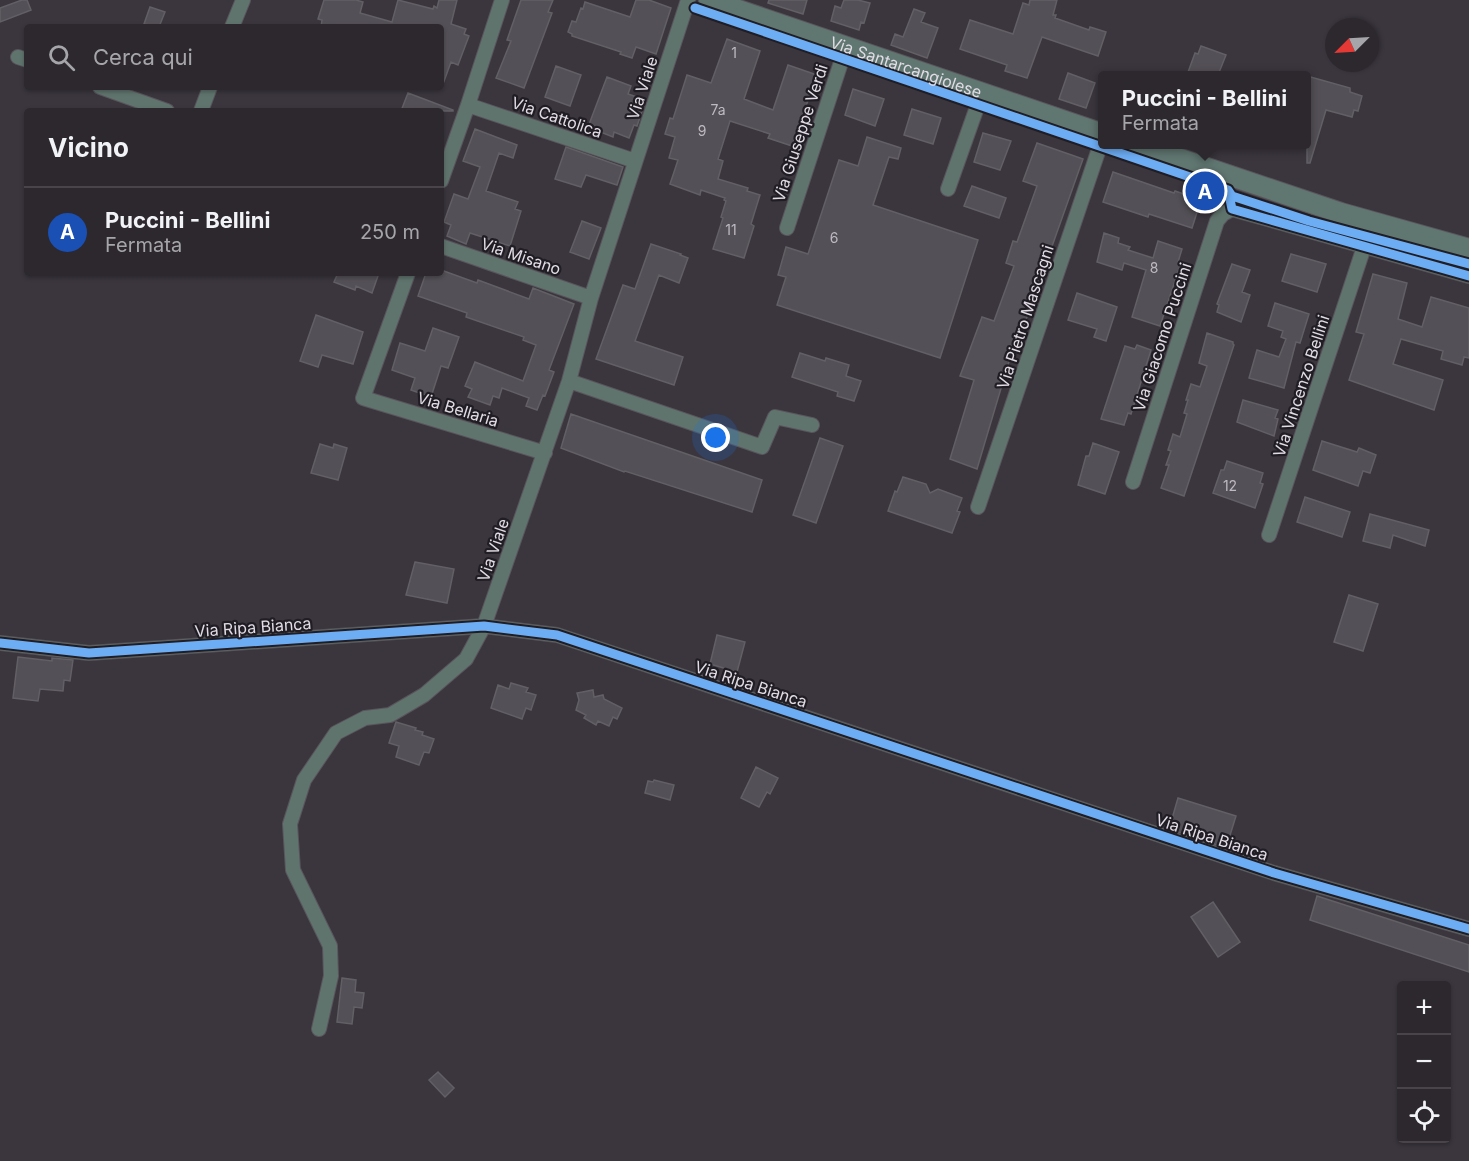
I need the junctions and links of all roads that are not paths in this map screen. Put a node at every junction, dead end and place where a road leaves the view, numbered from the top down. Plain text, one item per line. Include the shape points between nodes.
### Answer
1 (243, 0) edge
2 (502, 0) edge
3 (688, 0) edge
4 (709, 0) edge
5 (233, 24) edge
6 (846, 47) junction
7 (108, 90) edge
8 (209, 90) edge
9 (981, 93) junction
10 (468, 105) junction
11 (158, 108) edge
12 (202, 108) edge
13 (1098, 133) edge
14 (1098, 149) edge
15 (1151, 149) edge
16 (635, 161) junction
17 (444, 173) edge
18 (948, 189) dead end
19 (1341, 213) junction
20 (787, 228) dead end
21 (1333, 238) junction
22 (444, 247) edge
23 (1364, 247) junction
24 (1469, 249) edge
25 (407, 276) edge
26 (1469, 276) edge
27 (591, 298) junction
28 (569, 381) junction
29 (812, 425) dead end
30 (544, 453) junction
31 (1133, 482) dead end
32 (978, 507) dead end
33 (1269, 535) dead end
34 (484, 626) junction
35 (0, 643) edge
36 (1469, 929) edge
37 (320, 1029) dead end

1 - 5 street
2 - 10 street
3 - 16 street, Via Viale
4 - 6 main road, Via Santarcangiolese
6 - 9 main road, Via Santarcangiolese
6 - 20 street, Via Giuseppe Verdi
7 - 11 street
8 - 12 street
9 - 13 main road, Via Santarcangiolese
9 - 18 street
10 - 16 street, Via Cattolica
10 - 17 street
14 - 32 street, Via Pietro Mascagni
15 - 19 main road
16 - 27 street, Via Viale
19 - 21 street
19 - 24 main road
21 - 23 street
21 - 31 street, Via Giacomo Puccini via 1232,209 1217,221
22 - 27 street, Via Misano
23 - 26 street
23 - 33 street, Via Vincenzo Bellini
25 - 30 street, Via Bellaria via 363,398
27 - 28 street, Via Viale
28 - 29 street via 762,447 775,417
28 - 30 street, Via Viale
30 - 34 street, Via Viale
34 - 35 street, Via Ripa Bianca via 89,653
34 - 36 street, Via Ripa Bianca via 557,635 1274,873
34 - 37 street, Via Viale via 466,659 424,695 390,716 365,718 336,733 304,780 290,824 292,870 330,946 331,976

